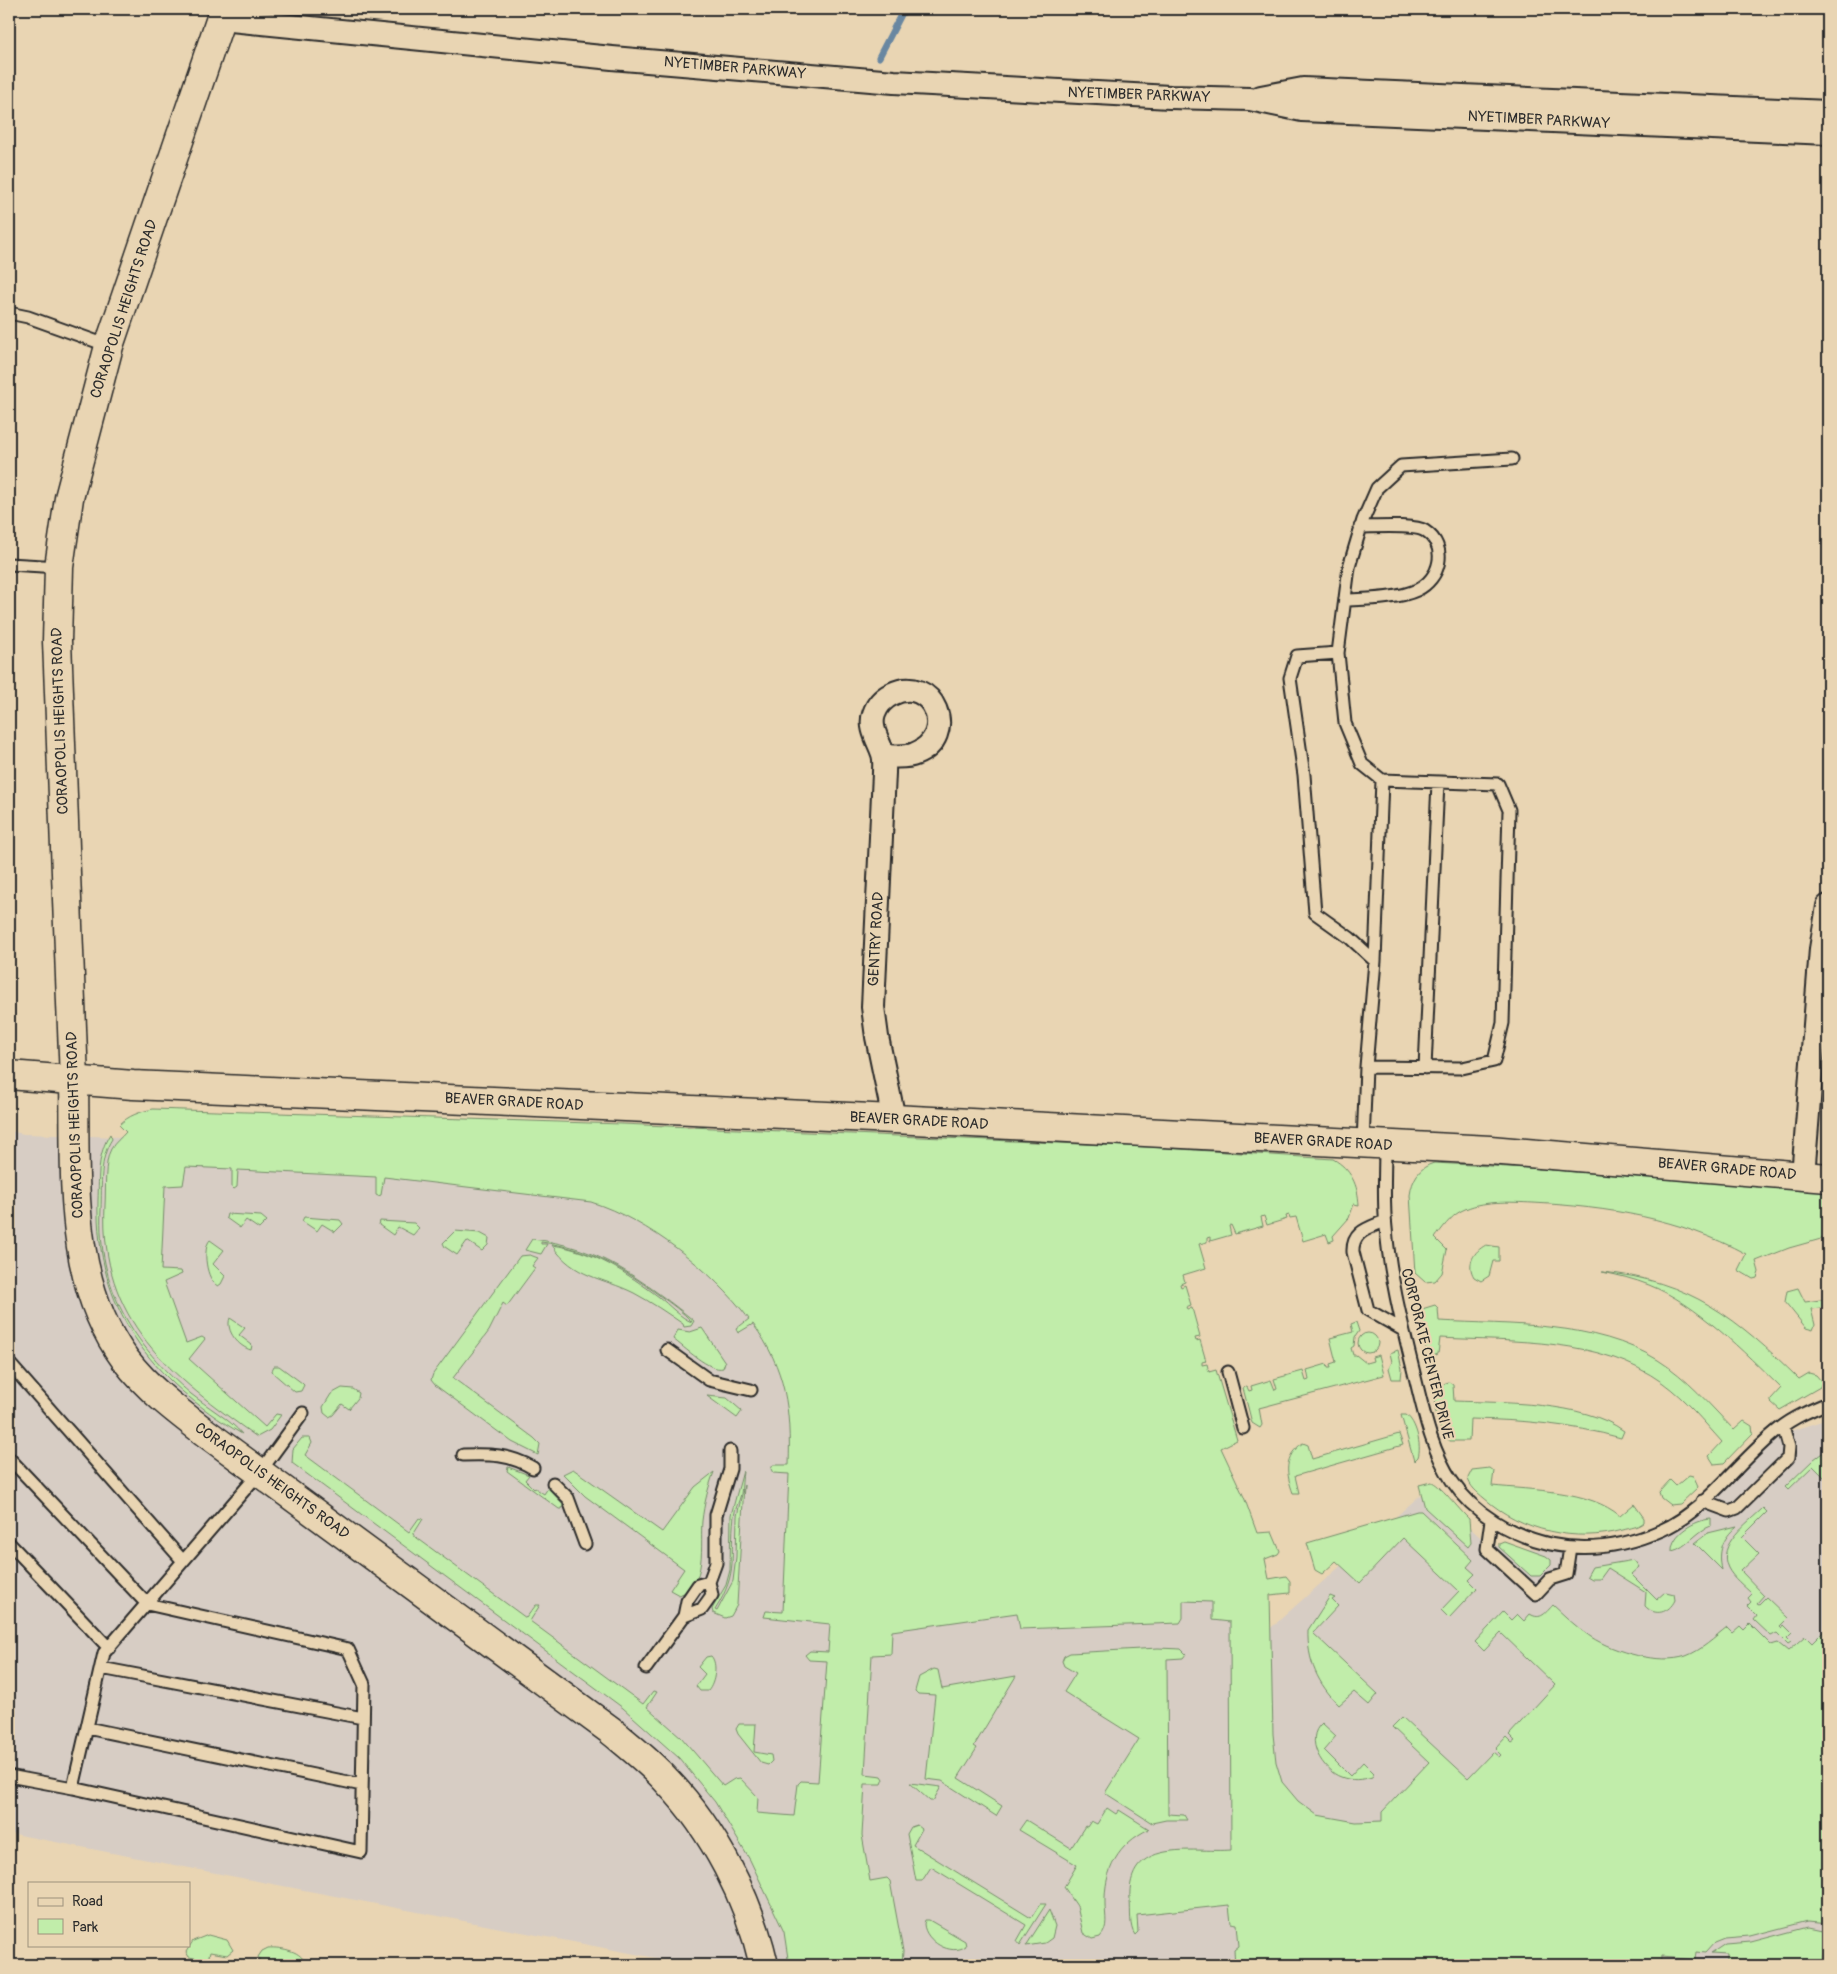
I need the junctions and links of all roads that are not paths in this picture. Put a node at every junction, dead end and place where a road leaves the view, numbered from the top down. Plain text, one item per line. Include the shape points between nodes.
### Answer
1 (222, 14) edge
2 (1250, 99) junction
3 (1828, 112) edge
4 (1828, 133) edge
5 (9, 313) edge
6 (109, 346) junction
7 (1512, 459) dead end
8 (1360, 527) junction
9 (9, 564) edge
10 (59, 567) junction
11 (1345, 600) junction
12 (1338, 653) junction
13 (884, 756) dead end
14 (1382, 780) junction
15 (1438, 782) junction
16 (1828, 906) edge
17 (1375, 961) junction
18 (1366, 1067) junction
19 (1425, 1068) junction
20 (9, 1075) edge
21 (74, 1080) junction
22 (894, 1119) junction
23 (1374, 1144) junction
24 (1816, 1177) edge
25 (1385, 1221) junction
26 (1404, 1330) junction
27 (667, 1350) dead end
28 (9, 1363) edge
29 (1228, 1372) dead end
30 (751, 1390) dead end
31 (1828, 1403) edge
32 (303, 1413) dead end
33 (1783, 1426) junction
34 (1243, 1428) dead end
35 (730, 1451) dead end
36 (463, 1455) dead end
37 (9, 1458) edge
38 (533, 1468) dead end
39 (260, 1472) junction
40 (553, 1483) dead end
41 (1702, 1501) junction
42 (1491, 1520) junction
43 (9, 1543) edge
44 (585, 1544) dead end
45 (1570, 1547) junction
46 (184, 1561) junction
47 (709, 1582) junction
48 (147, 1604) junction
49 (684, 1616) junction
50 (109, 1648) junction
51 (101, 1668) junction
52 (646, 1668) dead end
53 (363, 1718) junction
54 (87, 1728) junction
55 (9, 1776) edge
56 (362, 1785) junction
57 (72, 1788) junction
58 (764, 1965) edge

1 - 2 street, NYETIMBER PARKWAY via 612,58 894,82
1 - 6 main road, CORAOPOLIS HEIGHTS ROAD
2 - 3 street, NYETIMBER PARKWAY via 1303,89
2 - 4 street, NYETIMBER PARKWAY via 1302,110
5 - 6 lane
6 - 10 main road, CORAOPOLIS HEIGHTS ROAD via 68,498
7 - 8 lane via 1401,466 1377,488
8 - 11 lane via 1349,568
8 - 11 lane via 1398,526 1424,530 1436,543 1440,562 1434,578 1417,590 1383,598
9 - 10 lane
10 - 21 main road, CORAOPOLIS HEIGHTS ROAD via 57,651
11 - 12 lane
12 - 14 lane via 1345,723 1362,764
12 - 17 lane via 1297,656 1290,678 1304,775 1315,913
13 - 22 street, GENTRY ROAD via 873,1007
14 - 15 lane
14 - 17 lane, CORPORATE CENTER DRIVE
15 - 19 lane
15 - 19 lane via 1498,784 1509,810 1502,1023 1494,1061 1462,1068
16 - 24 street via 1821,949
17 - 18 lane, CORPORATE CENTER DRIVE
18 - 19 lane
18 - 23 lane, CORPORATE CENTER DRIVE
20 - 21 main road, BEAVER GRADE ROAD
21 - 22 main road, BEAVER GRADE ROAD
21 - 39 main road, CORAOPOLIS HEIGHTS ROAD via 79,1237 83,1264 101,1316 125,1359 142,1378 196,1426
22 - 23 main road, BEAVER GRADE ROAD
23 - 24 main road, BEAVER GRADE ROAD via 1490,1150
23 - 25 lane, CORPORATE CENTER DRIVE
25 - 26 lane, CORPORATE CENTER DRIVE via 1389,1263
25 - 26 lane via 1358,1234 1353,1252 1368,1310
26 - 42 lane, CORPORATE CENTER DRIVE via 1435,1449 1453,1482
27 - 30 lane via 709,1380
28 - 46 lane
29 - 34 lane
31 - 33 lane, CORPORATE CENTER DRIVE
32 - 39 lane
33 - 41 lane, CORPORATE CENTER DRIVE
33 - 41 lane via 1788,1458 1737,1508 1729,1511
35 - 47 lane via 730,1469 716,1515 716,1563
36 - 38 lane via 495,1454
37 - 48 lane
39 - 46 lane
39 - 58 main road, CORAOPOLIS HEIGHTS ROAD via 610,1730 667,1780 696,1815 730,1872 747,1907
40 - 44 lane via 568,1498
41 - 45 lane, CORPORATE CENTER DRIVE via 1668,1527 1640,1539 1604,1547
42 - 45 lane, CORPORATE CENTER DRIVE via 1521,1536
42 - 45 lane via 1488,1549 1536,1594 1550,1579 1566,1574
43 - 50 lane
46 - 48 lane
47 - 49 lane via 698,1585 687,1601
47 - 49 lane via 712,1594 702,1609
48 - 50 lane
48 - 53 lane via 348,1649 364,1684
49 - 52 lane
50 - 51 lane
51 - 53 lane
51 - 54 lane
53 - 56 lane
54 - 56 lane
54 - 57 lane
55 - 57 lane
56 - 57 lane via 361,1852

